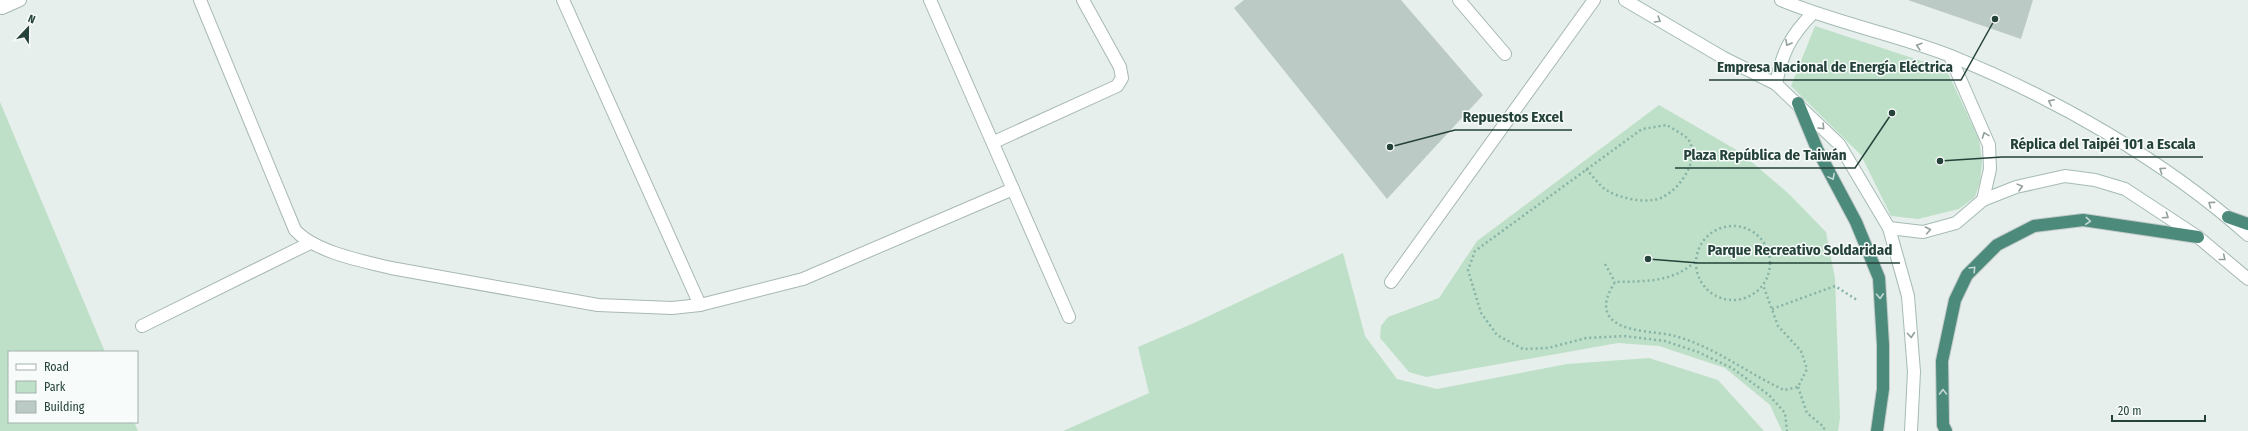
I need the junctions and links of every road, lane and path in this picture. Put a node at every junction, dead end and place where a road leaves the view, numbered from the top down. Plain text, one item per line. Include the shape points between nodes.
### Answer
1 (20, 0) edge
2 (200, 0) edge
3 (563, 0) edge
4 (930, 0) edge
5 (1083, 0) edge
6 (1459, 0) edge
7 (1594, 0) edge
8 (1625, 0) edge
9 (1781, 0) edge
10 (0, 4) edge
11 (1813, 13) junction
12 (1505, 54) dead end
13 (1950, 56) junction
14 (1776, 84) junction
15 (1798, 103) junction
16 (994, 142) junction
17 (1586, 169) junction
18 (1013, 188) junction
19 (1983, 200) junction
20 (2228, 217) junction
21 (2248, 224) edge
22 (1889, 228) junction
23 (2248, 235) edge
24 (2198, 237) junction
25 (310, 243) junction
26 (1695, 262) junction
27 (1605, 264) dead end
28 (2248, 279) edge
29 (1390, 282) dead end
30 (1614, 282) junction
31 (1763, 285) junction
32 (700, 305) junction
33 (1772, 309) junction
34 (1881, 315) junction
35 (1069, 316) dead end
36 (142, 326) dead end
37 (1798, 387) junction
38 (1786, 431) edge
39 (1824, 431) edge
40 (1877, 431) edge
41 (1911, 431) edge
42 (1946, 431) edge

1 - 10 street via 2,8
2 - 25 street via 295,230
3 - 32 street
4 - 16 street
5 - 16 street via 1120,66 1122,78 1117,86
6 - 12 street
7 - 29 street
8 -> 14 street via 1722,57
9 - 11 street
13 -> 11 street
11 -> 14 street via 1798,28 1787,45
19 -> 13 street via 1990,169 1989,145
20 -> 13 street via 2122,142 2059,106
14 - 15 street
15 -> 22 street via 1839,144
15 -> 34 highway via 1818,150 1856,222 1879,278
16 - 18 street
17 - 17 path via 1642,129 1667,125 1688,139 1692,155 1689,171 1676,188 1654,200 1634,199 1608,191
17 - 38 path via 1475,252 1468,270 1481,313 1497,335 1523,349 1548,348 1586,338 1624,336 1665,341 1698,352 1732,368 1769,395 1785,413
18 - 32 street via 803,279
18 - 35 street
22 -> 19 street via 1923,232 1956,223
19 -> 24 street via 2016,187 2065,176 2095,180 2125,189
20 - 21 highway
20 - 23 street
22 -> 41 street via 1908,296 1914,372
24 -> 28 street
42 -> 24 highway via 1943,426 1942,361 1955,300 1967,275 1997,245 2034,226 2083,220
25 - 32 street via 364,262 391,268 598,305 672,308
25 - 36 street
26 - 30 path via 1663,280
26 - 31 path via 1702,284 1710,293 1720,298 1744,299
26 - 31 path via 1697,249 1704,238 1714,230 1740,226 1762,239 1768,251 1769,274
27 - 30 path
30 - 37 path via 1606,298 1609,316 1623,327 1697,343 1784,390
31 - 33 path
33 - 34 path via 1835,286
33 - 37 path via 1778,326 1801,351 1806,369
34 - 40 highway via 1883,389
37 - 39 path via 1807,413 1824,427

